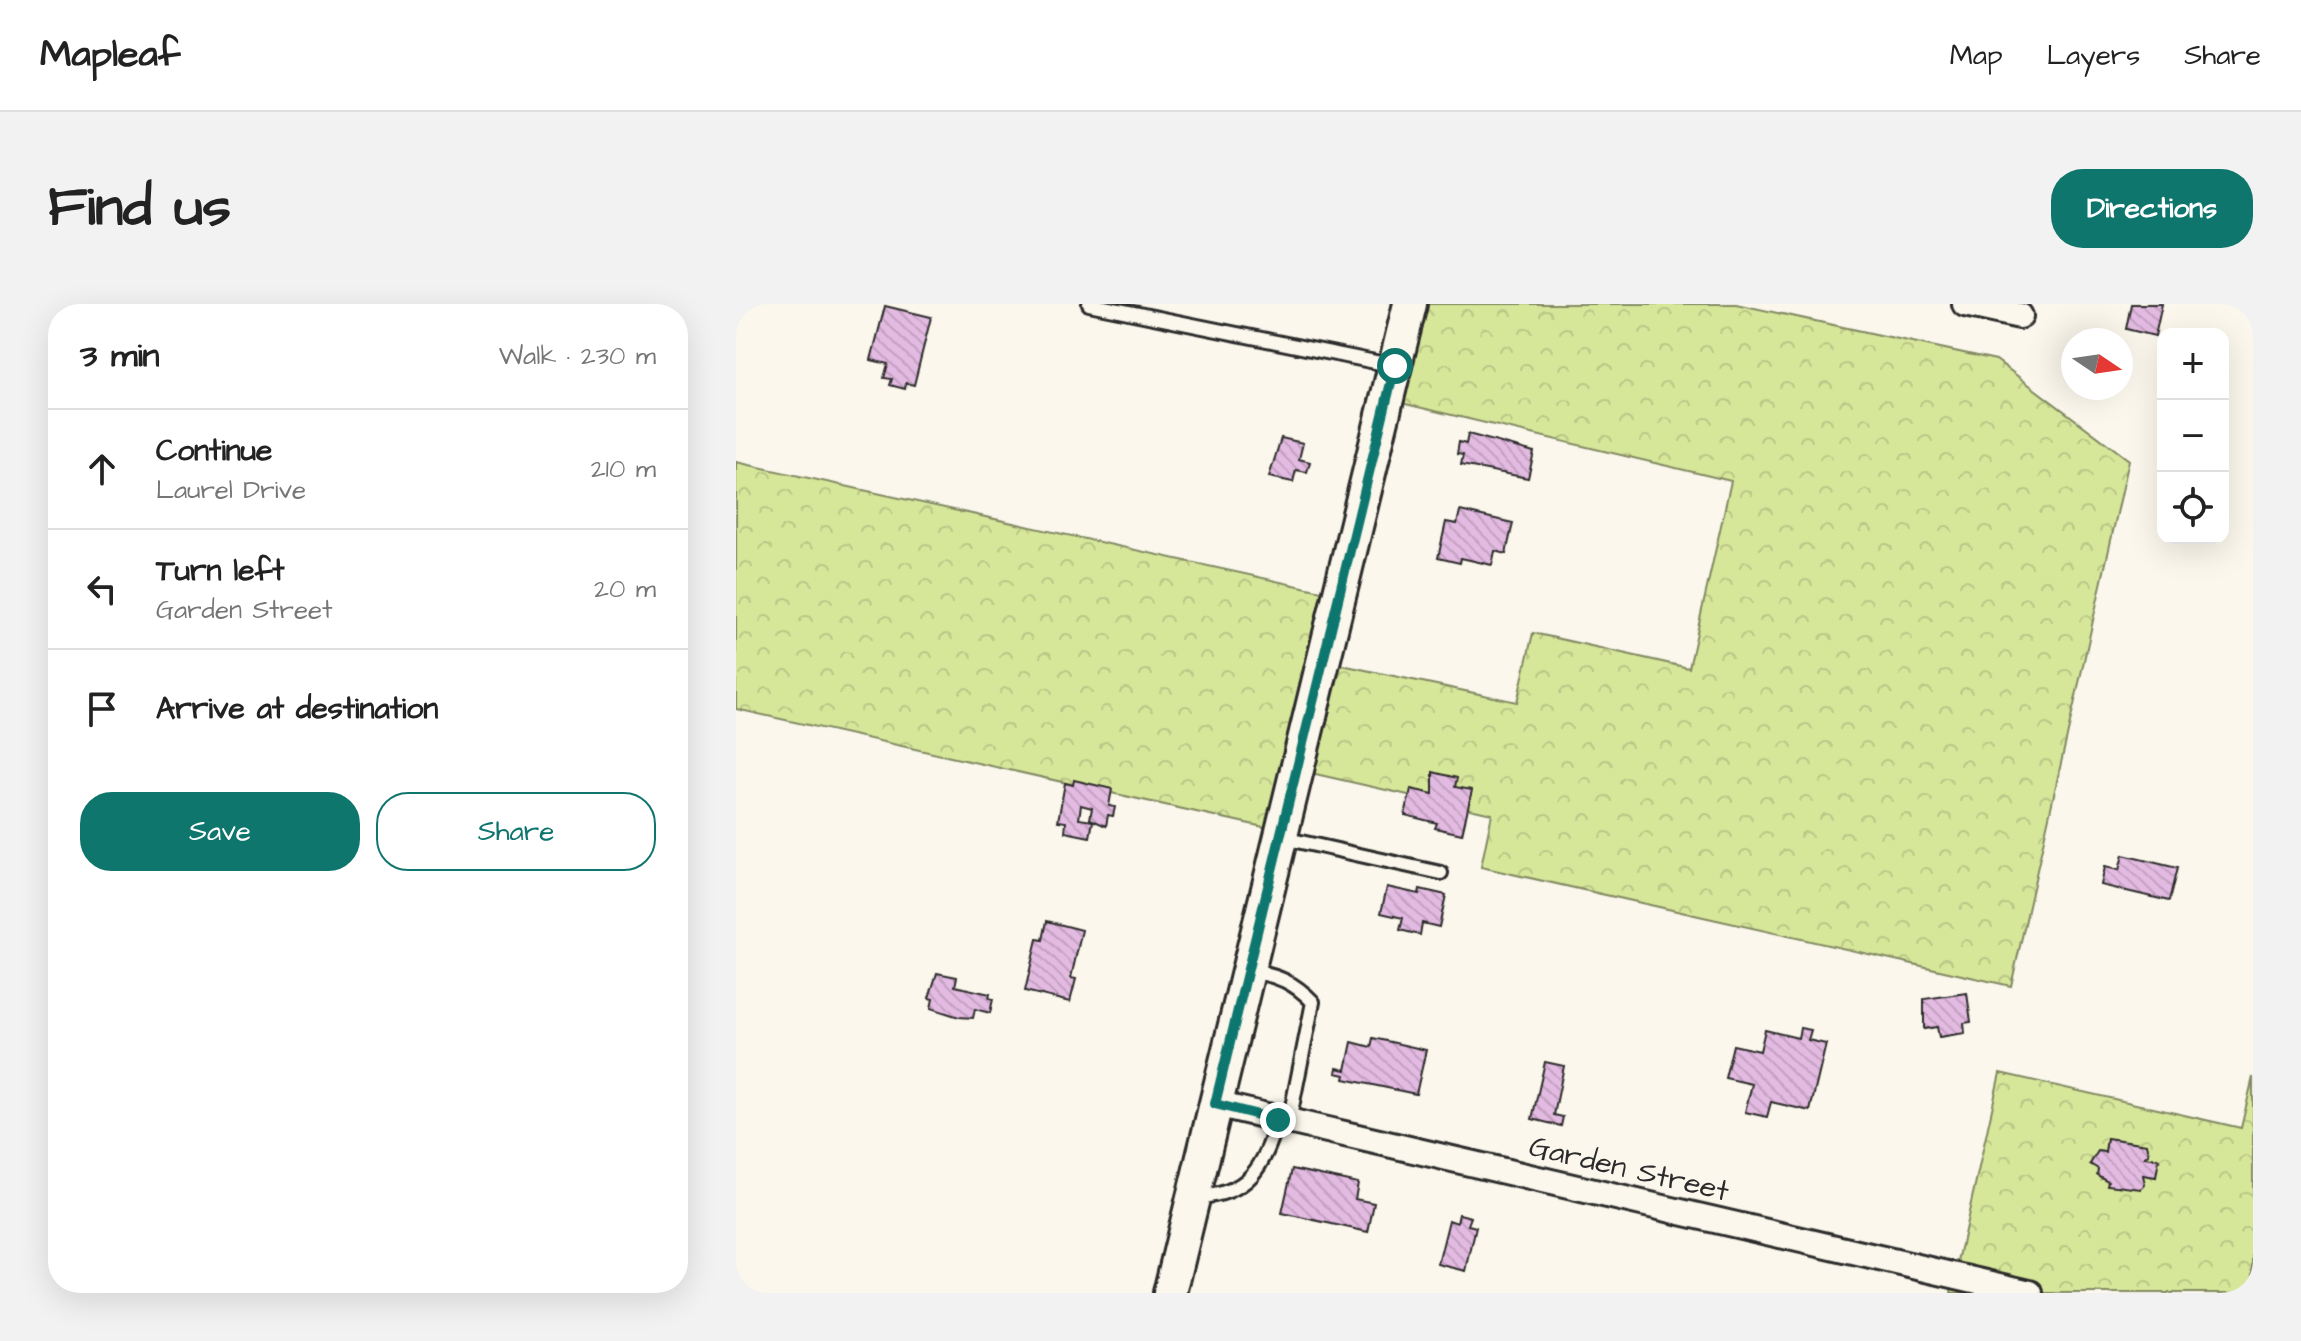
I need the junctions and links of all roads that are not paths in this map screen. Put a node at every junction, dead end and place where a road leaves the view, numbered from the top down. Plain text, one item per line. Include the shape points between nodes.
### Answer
1 (1089, 304) edge
2 (1410, 304) edge
3 (1965, 304) edge
4 (2020, 316) dead end
5 (1395, 366) junction
6 (1280, 838) junction
7 (1441, 873) dead end
8 (1248, 971) junction
9 (1215, 1104) junction
10 (1283, 1121) junction
11 (1193, 1197) junction
12 (1170, 1293) edge
13 (2030, 1293) edge

1 - 5 lane
2 - 5 street
3 - 4 street
5 - 6 street
6 - 7 lane
6 - 8 street
8 - 9 street
8 - 10 lane via 1281,976 1313,1002
9 - 10 street, Garden Street
9 - 11 street
10 - 11 lane via 1249,1178 1224,1196
10 - 13 street, Garden Street
11 - 12 street

